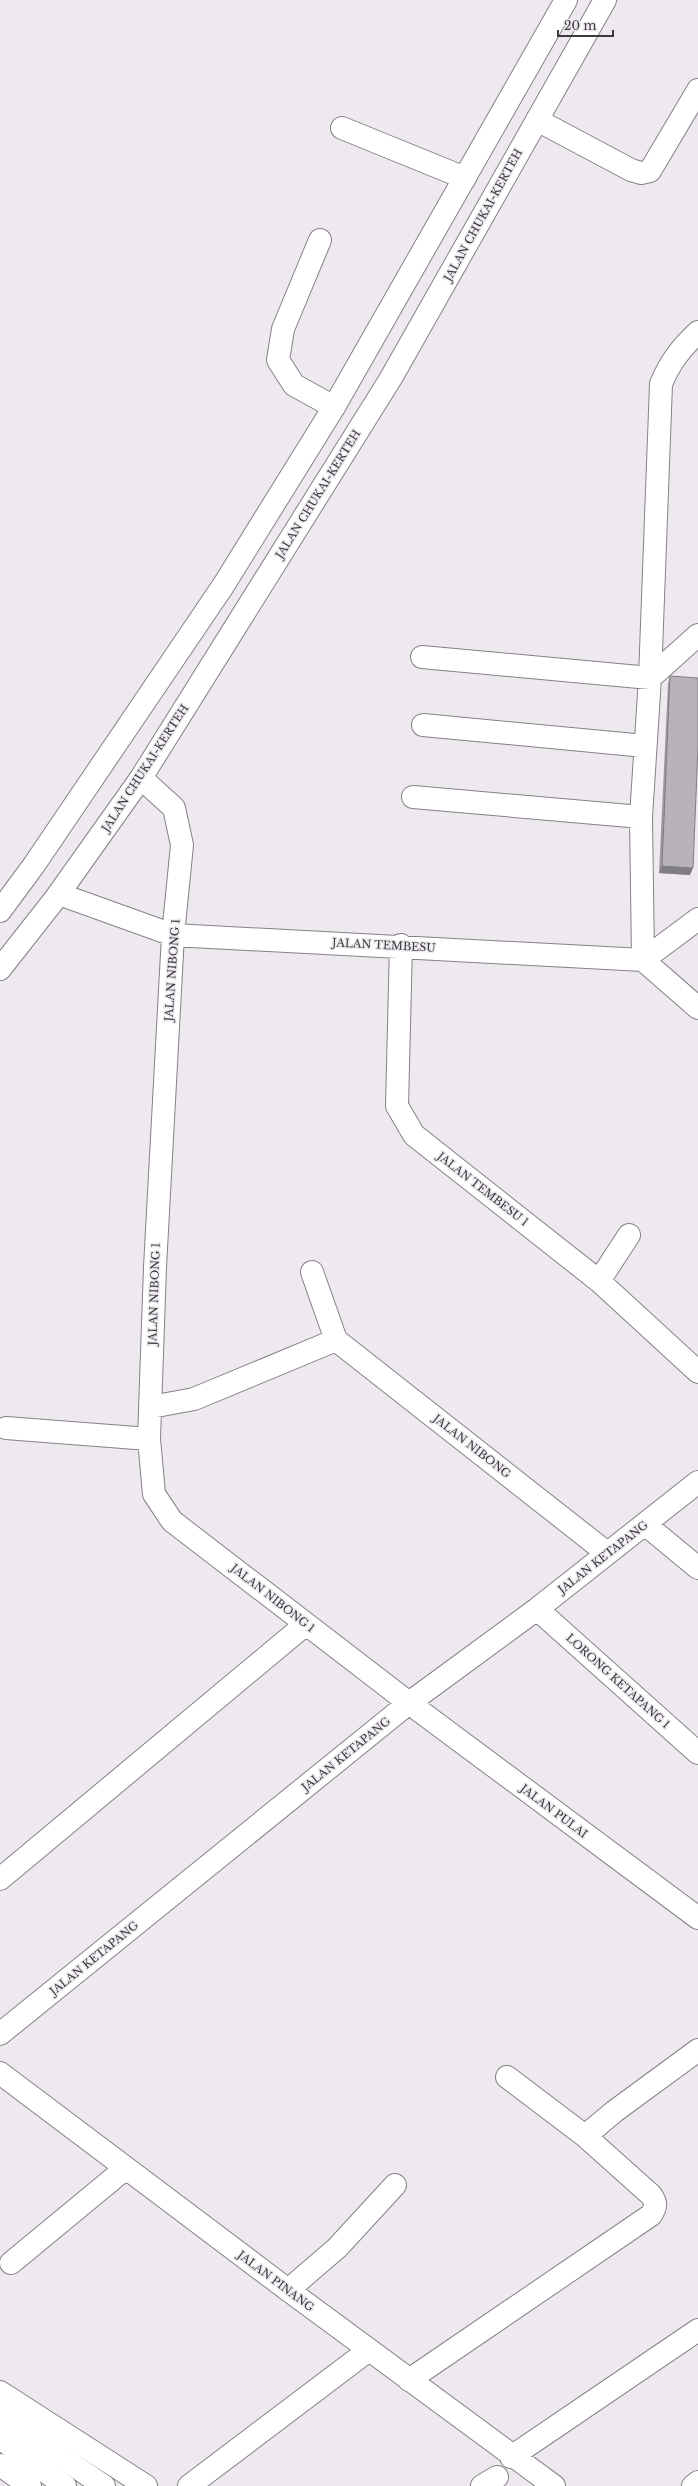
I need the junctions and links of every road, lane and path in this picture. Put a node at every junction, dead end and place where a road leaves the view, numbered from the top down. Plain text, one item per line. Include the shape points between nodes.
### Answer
1 (566, 0) edge
2 (605, 0) edge
3 (698, 90) edge
4 (537, 120) junction
5 (342, 128) dead end
6 (464, 178) junction
7 (320, 240) dead end
8 (698, 332) edge
9 (334, 407) junction
10 (698, 635) edge
11 (422, 658) dead end
12 (650, 678) junction
13 (424, 725) dead end
14 (645, 746) junction
15 (140, 778) junction
16 (413, 797) dead end
17 (641, 817) junction
18 (57, 896) junction
19 (0, 911) edge
20 (698, 919) edge
21 (173, 935) junction
22 (401, 945) junction
23 (643, 960) junction
24 (0, 969) edge
25 (0, 981) edge
26 (698, 1008) edge
27 (629, 1235) dead end
28 (312, 1272) dead end
29 (599, 1281) junction
30 (336, 1340) junction
31 (698, 1372) edge
32 (151, 1408) junction
33 (6, 1428) dead end
34 (149, 1439) junction
35 (698, 1482) edge
36 (646, 1525) junction
37 (607, 1553) junction
38 (698, 1568) edge
39 (537, 1609) junction
40 (306, 1624) junction
41 (409, 1703) junction
42 (698, 1753) edge
43 (0, 1879) edge
44 (698, 1918) edge
45 (0, 2034) edge
46 (698, 2050) edge
47 (0, 2073) edge
48 (507, 2077) dead end
49 (585, 2136) junction
50 (126, 2168) junction
51 (396, 2185) dead end
52 (11, 2264) dead end
53 (288, 2290) junction
54 (698, 2330) edge
55 (369, 2350) junction
56 (409, 2380) junction
57 (0, 2392) edge
58 (0, 2415) edge
59 (0, 2438) edge
60 (511, 2457) junction
61 (1, 2467) edge
62 (698, 2482) edge
63 (30, 2486) edge
64 (65, 2486) edge
65 (104, 2486) edge
66 (146, 2486) edge
67 (189, 2486) edge
68 (554, 2486) edge
69 (693, 2486) edge

1 - 6 main road
2 - 4 main road, JALAN CHUKAI-KERTEH
3 - 4 main road via 650,171 641,173 630,170
4 - 15 main road, JALAN CHUKAI-KERTEH via 391,378
5 - 6 main road
6 - 9 main road
7 - 9 main road via 283,330 278,360 294,385
8 - 12 main road via 669,364 661,384
9 - 19 main road via 223,586 34,865
10 - 12 main road
11 - 12 main road
12 - 14 main road
13 - 14 main road
14 - 17 main road
15 - 18 main road, JALAN CHUKAI-KERTEH
15 - 21 main road, JALAN NIBONG 1 via 174,808 182,845
16 - 17 main road
17 - 23 main road
18 - 21 main road, JALAN TEMBESU
18 - 24 main road, JALAN CHUKAI-KERTEH
18 - 25 main road
20 - 23 main road
21 - 22 main road, JALAN TEMBESU
21 - 32 main road, JALAN NIBONG 1 via 154,1267
22 - 23 main road, JALAN TEMBESU
22 - 29 main road, JALAN TEMBESU 1 via 397,1106 414,1135
23 - 26 main road
27 - 29 main road
28 - 30 main road
29 - 31 main road, JALAN TEMBESU 1
30 - 32 main road via 194,1399
30 - 37 main road, JALAN NIBONG
32 - 34 main road, JALAN NIBONG 1
33 - 34 main road
34 - 40 main road, JALAN NIBONG 1 via 154,1494 172,1521
35 - 36 main road, JALAN KETAPANG
36 - 37 main road, JALAN KETAPANG
36 - 38 main road
37 - 39 main road, JALAN KETAPANG
39 - 41 main road, JALAN KETAPANG
39 - 42 main road, LORONG KETAPANG 1
40 - 41 main road, JALAN NIBONG 1
40 - 43 main road
41 - 44 main road, JALAN PULAI
41 - 45 main road, JALAN KETAPANG
46 - 49 main road
47 - 50 main road, JALAN PINANG
48 - 49 main road
49 - 56 main road via 651,2195 655,2201 651,2215
50 - 52 main road
50 - 53 main road, JALAN PINANG
51 - 53 main road via 337,2248
53 - 55 main road, JALAN PINANG
54 - 60 main road
55 - 56 main road, JALAN PINANG
55 - 67 main road
56 - 60 main road, JALAN PINANG
57 - 66 main road
58 - 65 main road
59 - 64 main road
60 - 68 main road, JALAN PINANG
61 - 63 main road
62 - 69 main road

